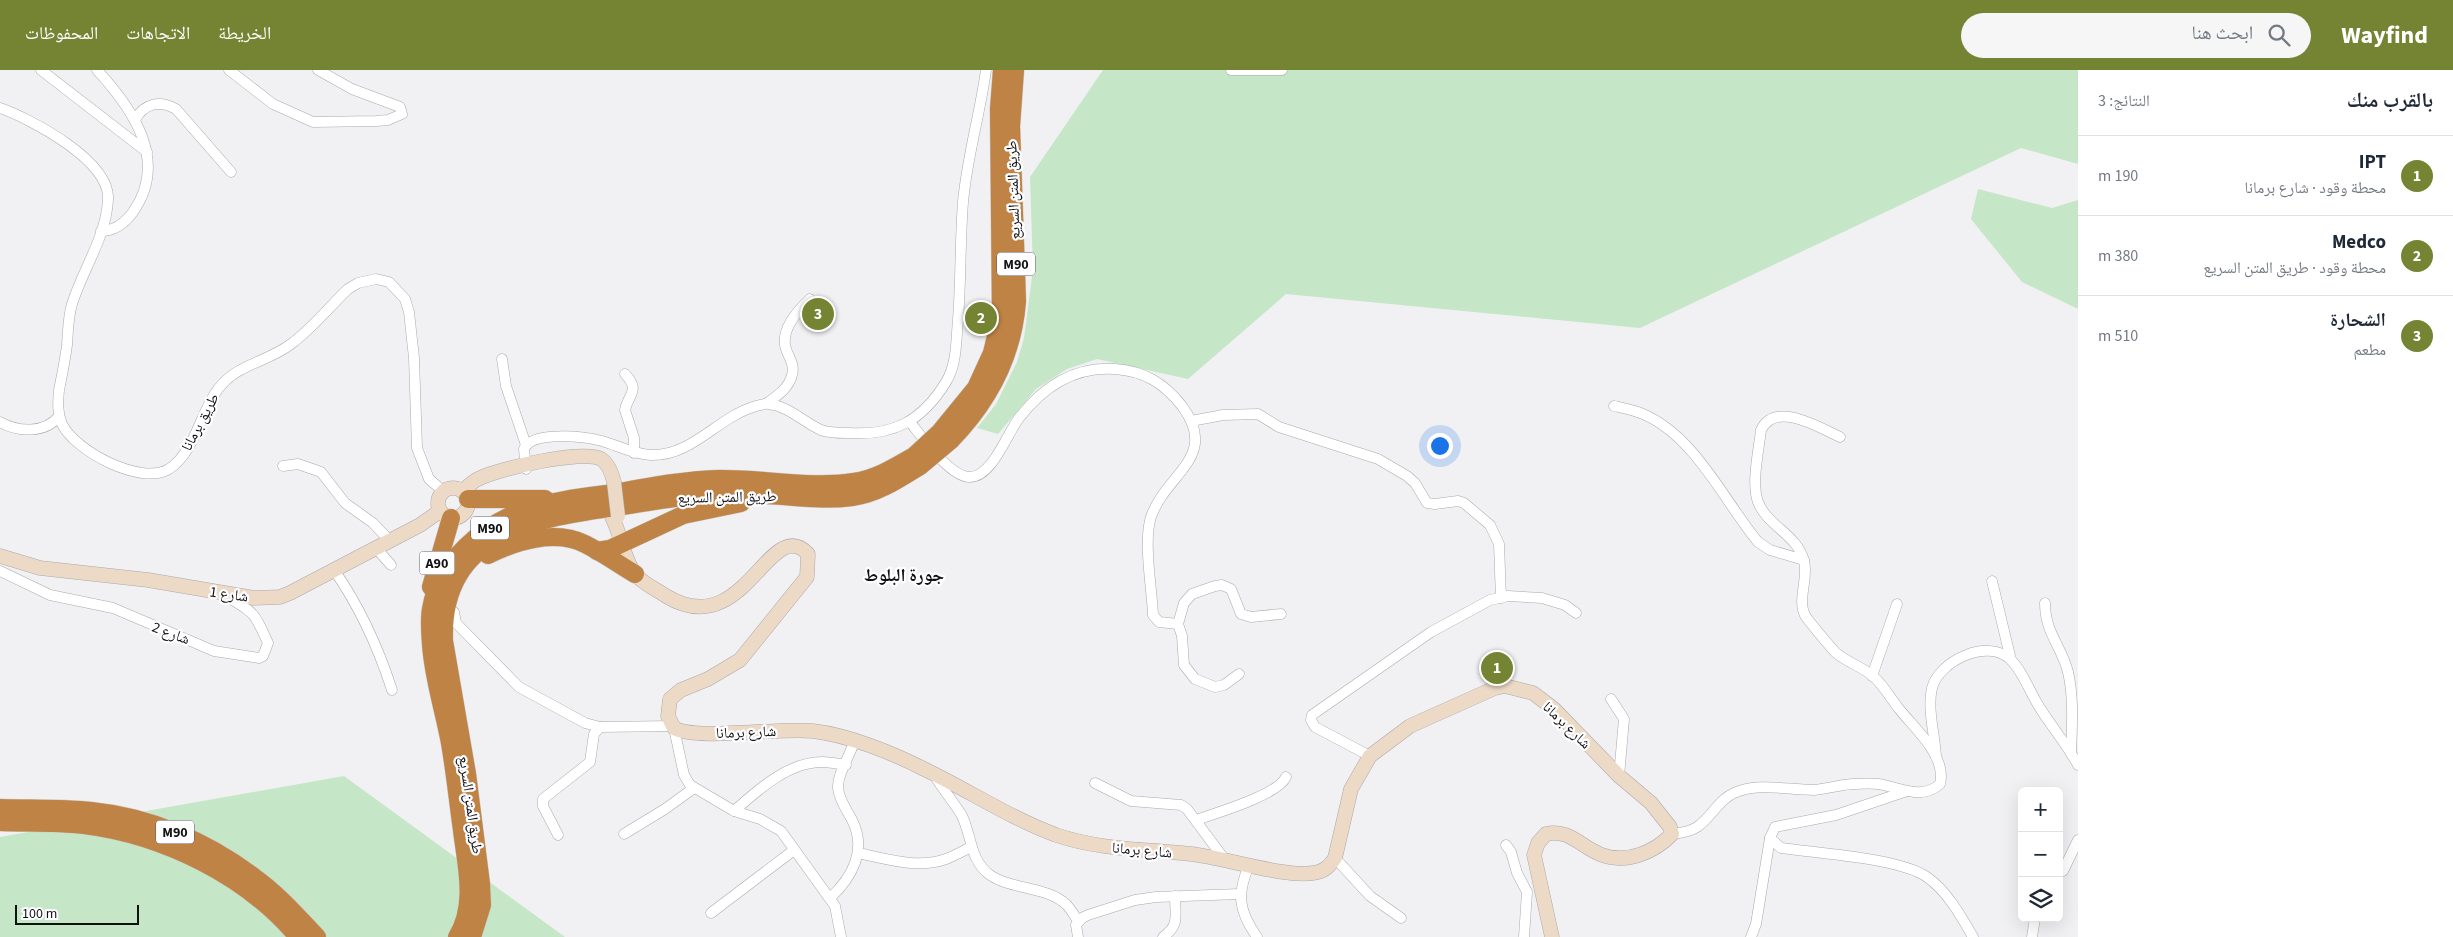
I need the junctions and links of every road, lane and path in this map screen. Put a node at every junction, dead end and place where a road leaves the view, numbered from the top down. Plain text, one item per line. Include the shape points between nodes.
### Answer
1 (41, 70) edge
2 (97, 70) edge
3 (229, 70) edge
4 (318, 70) edge
5 (986, 70) edge
6 (1002, 70) edge
7 (1015, 70) edge
8 (1231, 70) edge
9 (1282, 70) edge
10 (0, 108) edge
11 (135, 120) junction
12 (147, 152) junction
13 (230, 172) dead end
14 (101, 231) junction
15 (810, 300) dead end
16 (502, 359) dead end
17 (626, 374) dead end
18 (767, 403) junction
19 (1614, 406) dead end
20 (59, 416) junction
21 (1191, 421) junction
22 (0, 422) edge
23 (910, 422) junction
24 (946, 436) junction
25 (1840, 437) dead end
26 (526, 445) junction
27 (634, 453) junction
28 (917, 461) junction
29 (283, 466) dead end
30 (522, 467) junction
31 (443, 492) junction
32 (466, 495) junction
33 (765, 495) junction
34 (565, 501) junction
35 (446, 514) junction
36 (389, 540) junction
37 (622, 543) junction
38 (376, 548) junction
39 (597, 551) junction
40 (0, 556) edge
41 (1804, 560) junction
42 (391, 565) dead end
43 (463, 568) junction
44 (334, 570) junction
45 (0, 572) edge
46 (635, 574) junction
47 (1992, 581) dead end
48 (221, 593) junction
49 (1501, 598) junction
50 (2045, 603) dead end
51 (1897, 604) dead end
52 (431, 609) junction
53 (454, 612) dead end
54 (1576, 613) dead end
55 (1281, 614) dead end
56 (1178, 624) junction
57 (2011, 660) junction
58 (1239, 674) dead end
59 (1872, 676) junction
60 (392, 690) dead end
61 (1611, 699) dead end
62 (600, 727) junction
63 (673, 727) junction
64 (854, 742) junction
65 (2071, 753) junction
66 (1370, 756) junction
67 (1936, 758) junction
68 (2078, 764) edge
69 (846, 765) junction
70 (932, 772) junction
71 (1619, 776) junction
72 (1286, 777) dead end
73 (1094, 783) dead end
74 (694, 788) junction
75 (1907, 791) junction
76 (0, 808) edge
77 (734, 811) junction
78 (1196, 820) junction
79 (0, 822) edge
80 (624, 834) dead end
81 (1672, 834) junction
82 (558, 835) dead end
83 (1770, 838) junction
84 (2078, 840) edge
85 (1506, 845) dead end
86 (970, 847) junction
87 (794, 850) junction
88 (858, 853) junction
89 (1334, 858) junction
90 (1225, 860) junction
91 (2078, 861) edge
92 (1249, 865) junction
93 (2063, 868) edge
94 (2063, 871) edge
95 (1539, 880) junction
96 (1527, 892) junction
97 (1240, 894) junction
98 (1175, 896) junction
99 (830, 898) junction
100 (710, 913) dead end
101 (1402, 918) dead end
102 (1078, 921) junction
103 (2034, 922) edge
104 (298, 937) edge
105 (317, 937) edge
106 (457, 937) edge
107 (472, 937) edge
108 (841, 937) edge
109 (1078, 937) edge
110 (1163, 937) edge
111 (1257, 937) edge
112 (1524, 937) edge
113 (1552, 937) edge
114 (1751, 937) edge
115 (1973, 937) edge
116 (2032, 937) edge

1 - 12 street
2 - 11 street
3 - 4 street via 273,104 313,122 388,120 402,114 400,107 352,89
5 - 23 street via 963,204 956,355 948,379 938,394
6 - 24 highway, طريق المتن السريع / M90 via 999,109 1001,316 992,353 976,388
7 - 24 highway, طريق المتن السريع / M90 via 1011,126 1016,322 1005,360 989,394 976,412
8 - 9 street
10 - 14 street via 62,139 98,173 109,197
11 - 12 street
11 - 13 street via 143,109 155,104 176,109
12 - 14 street via 147,180 140,200 128,219 113,230
14 - 20 street via 70,310 57,403
15 - 18 street via 797,312 786,332 785,348 792,363 792,375 785,389
16 - 26 street via 506,386
17 - 27 street via 633,387 625,410 634,438
18 - 23 street via 831,432 880,432
18 - 27 street via 727,419 678,451
19 - 41 street via 1643,413 1661,424 1693,453 1758,542 1770,550
20 - 22 street via 48,425 28,430 18,430
20 - 31 street, طريق برمانا via 75,440 104,460 146,475 158,474 179,460 211,400 228,378 291,344 358,282 376,279 389,282 400,291 409,312 417,448 429,479
21 - 23 street via 1168,389 1150,378 1135,371 1086,370 1067,377 1040,394 1018,419 983,473 968,477 958,474 943,462
21 - 49 street via 1223,415 1258,414 1280,427 1378,459 1411,479 1427,503 1464,503 1490,525 1499,544
21 - 56 street via 1196,430 1194,453 1165,489 1151,518 1149,540 1153,615 1159,622
24 - 28 highway, طريق المتن السريع / M90, bridge
25 - 41 street via 1786,416 1772,417 1761,430 1755,489 1758,502 1793,539
26 - 27 street via 540,438 572,437 604,442
26 - 30 street
28 - 33 highway, طريق المتن السريع / M90 via 893,483 853,497
28 - 34 highway, طريق المتن السريع / M90 via 856,482 716,479
29 - 36 street via 298,464 321,472 345,503
30 - 32 street via 478,478
30 - 37 street, bridge via 571,456 594,456 605,462 612,483 615,520
31 - 32 street via 451,488
31 - 35 street via 438,503
32 - 34 highway
32 - 35 street via 465,513
33 - 37 highway via 683,515
33 - 43 highway, طريق المتن السريع / M90 via 694,495 548,517 491,541
34 - 52 highway, طريق المتن السريع / M90 via 528,509 479,534 444,576
35 - 36 street, شارع 1
35 - 52 highway, A90 via 431,582
36 - 38 street, شارع 1
37 - 39 highway
37 - 46 street
38 - 42 street
38 - 44 street, شارع 1
39 - 43 highway via 573,540 540,538 505,547
39 - 46 highway
40 - 48 street, شارع 1 via 40,568 148,580
41 - 59 street via 1805,615 1836,652
43 - 107 highway, طريق المتن السريع / M90 via 446,601 443,623 481,884 482,905
44 - 48 street, شارع 1 via 280,597 254,598
44 - 60 street via 374,640
45 - 48 street, شارع 2 via 50,595 113,608 214,651 258,658 264,656 268,643 257,618 251,610
46 - 63 street via 669,598 688,605 708,606 733,596 777,551 788,545 796,545 808,554 807,577 740,660 673,696 668,710
47 - 57 street
49 - 54 street via 1527,595 1564,605
49 - 66 street via 1490,600 1431,632 1312,715 1311,720 1316,727
50 - 65 street via 2048,630 2068,674 2072,701
51 - 59 street
52 - 106 highway, طريق المتن السريع / M90 via 431,649 450,745 468,876 468,908
53 - 62 street via 456,623 519,686 584,723
55 - 56 street via 1251,617 1241,614 1231,590 1222,585 1200,590 1187,599
56 - 58 street via 1184,666 1196,679 1215,687 1224,685
57 - 65 street
57 - 67 street via 2002,652 1980,650 1962,658 1940,675 1932,689
59 - 67 street via 1916,727
61 - 71 street via 1624,719
62 - 63 street
62 - 82 street via 594,734 590,762 543,799 543,806
63 - 64 street, شارع برمانا via 692,733 813,731
63 - 74 street via 684,775
64 - 69 street
64 - 70 street, شارع برمانا
65 - 68 street
66 - 71 street, شارع برمانا via 1410,726 1505,686 1533,693 1554,709
66 - 89 street, شارع برمانا via 1351,789
67 - 75 street via 1942,773 1940,784 1928,792
69 - 77 street via 821,762 787,772 758,790
69 - 88 street via 838,792 857,831
70 - 86 street via 963,818
70 - 90 street, شارع برمانا via 1013,816 1079,842
71 - 81 street, شارع برمانا via 1651,803
72 - 78 street via 1275,788 1242,804
73 - 78 street via 1131,802 1182,805
74 - 77 street
74 - 80 street
75 - 81 street via 1878,784 1851,784 1815,790 1749,789 1733,793 1716,805 1699,826
75 - 83 street via 1836,815 1775,827
76 - 105 highway, M90 via 90,811 119,815 173,831 207,847 255,877
77 - 87 street via 775,826
78 - 90 street
79 - 104 highway, M90 via 82,825 145,838 195,858 224,874 267,905
81 - 95 street via 1662,845 1647,853 1618,858 1602,855 1564,833 1546,834 1534,855
83 - 114 street
83 - 115 street via 1781,848 1918,871 1936,884
84 - 93 street
85 - 96 street
86 - 88 street via 945,860 922,863
86 - 102 street via 989,874 1055,897 1067,905
87 - 99 street
87 - 100 street
88 - 99 street via 848,878
89 - 92 street, شارع برمانا via 1328,867 1304,874
89 - 101 street via 1370,896
90 - 92 street, شارع برمانا
91 - 94 street
92 - 97 street
95 - 96 street
95 - 113 street
96 - 112 street
97 - 98 street
97 - 111 street via 1246,920
98 - 102 street via 1135,900
98 - 110 street via 1174,926 1172,932
99 - 108 street via 835,906
102 - 109 street
103 - 116 street

